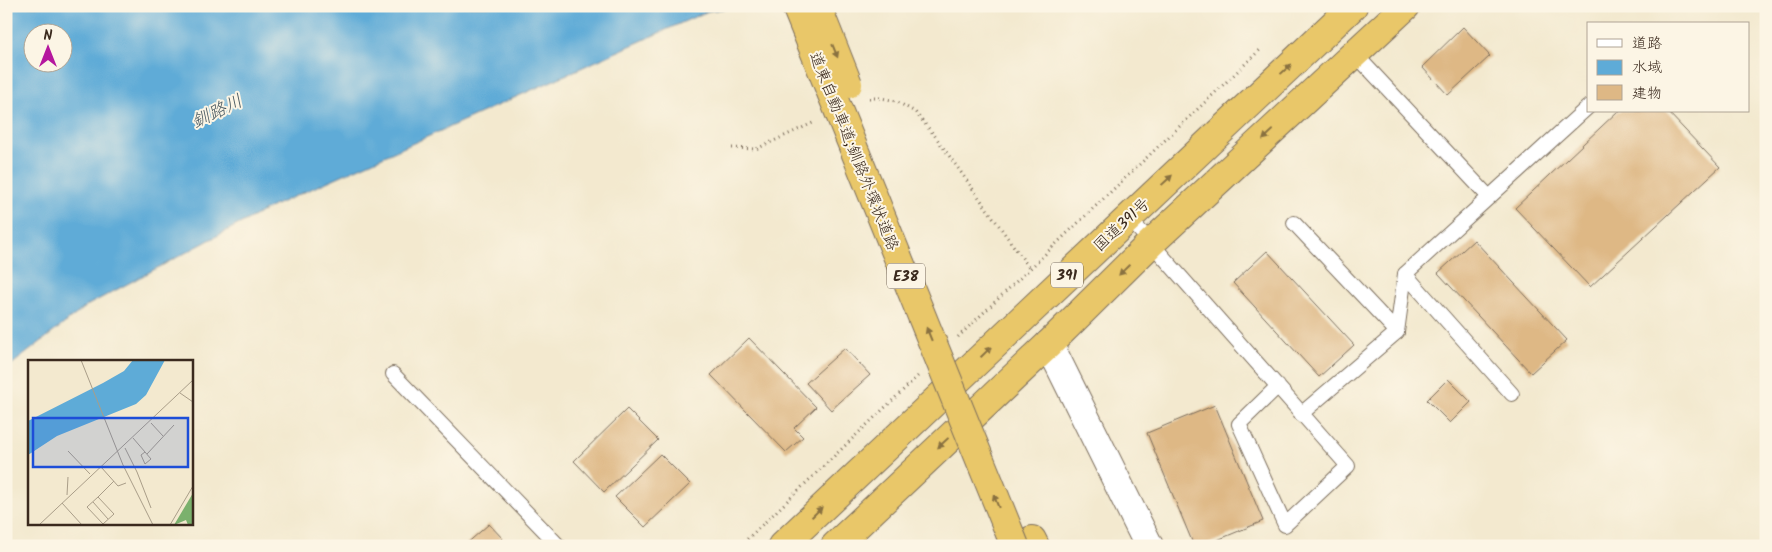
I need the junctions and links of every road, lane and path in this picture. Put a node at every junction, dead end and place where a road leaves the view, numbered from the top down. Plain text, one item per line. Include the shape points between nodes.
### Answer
1 (796, 6) edge
2 (817, 6) edge
3 (1353, 6) edge
4 (1406, 6) edge
5 (1262, 48) dead end
6 (1355, 54) junction
7 (860, 102) dead end
8 (1587, 108) edge
9 (817, 122) dead end
10 (732, 148) dead end
11 (1489, 197) junction
12 (1128, 217) junction
13 (1294, 223) dead end
14 (1151, 243) junction
15 (1030, 269) junction
16 (1405, 274) junction
17 (1396, 332) junction
18 (952, 343) dead end
19 (1049, 344) junction
20 (924, 370) dead end
21 (392, 374) dead end
22 (1278, 386) junction
23 (1512, 394) dead end
24 (1301, 414) junction
25 (1027, 544) edge
26 (559, 546) edge
27 (740, 546) edge
28 (782, 546) edge
29 (835, 546) edge
30 (1148, 546) edge

25 -> 1 highway, 道東自動車道;釧路外環状道路 / E38, bridge
2 -> 25 highway, 道東自動車道;釧路外環状道路 / E38, bridge
12 -> 3 highway, 国道391号 / 391
4 - 6 highway, 391
5 - 15 path
6 - 11 lane
6 -> 14 highway, 391
7 - 15 path via 881,98 896,101 915,112
8 - 11 lane
9 - 10 path via 756,150
11 - 16 lane
12 - 14 lane
28 -> 12 highway, 国道391号 / 391
13 - 17 lane
14 -> 19 highway, 391
14 - 22 lane
15 - 18 path
16 - 17 lane
16 - 23 lane
17 - 24 lane
19 -> 29 highway, 391
19 - 30 street
20 - 27 path
21 - 26 lane
22 - 24 lane
22 - 24 lane via 1239,424 1285,525 1348,466

